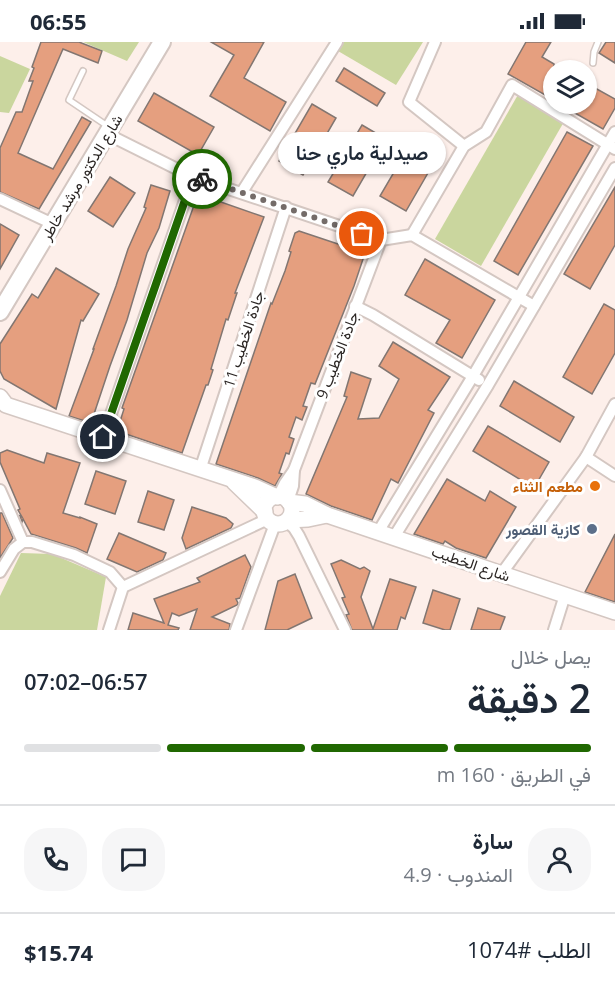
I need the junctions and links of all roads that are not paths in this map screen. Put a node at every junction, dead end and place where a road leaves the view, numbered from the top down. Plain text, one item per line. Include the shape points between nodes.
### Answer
1 (162, 42) edge
2 (337, 42) edge
3 (435, 42) edge
4 (598, 42) edge
5 (593, 60) edge
6 (83, 70) dead end
7 (108, 131) junction
8 (615, 132) edge
9 (464, 146) junction
10 (611, 147) edge
11 (615, 168) edge
12 (193, 177) junction
13 (242, 192) junction
14 (0, 199) edge
15 (286, 207) junction
16 (52, 224) junction
17 (412, 235) junction
18 (381, 240) junction
19 (519, 297) junction
20 (355, 306) junction
21 (534, 306) junction
22 (0, 312) edge
23 (473, 376) junction
24 (488, 385) junction
25 (2, 403) edge
26 (615, 404) edge
27 (103, 437) junction
28 (586, 457) junction
29 (200, 470) junction
30 (615, 476) edge
31 (232, 480) junction
32 (0, 490) edge
33 (283, 499) junction
34 (327, 515) junction
35 (276, 519) junction
36 (378, 532) junction
37 (394, 537) junction
38 (23, 542) junction
39 (0, 572) edge
40 (502, 573) junction
41 (123, 587) junction
42 (565, 595) junction
43 (615, 612) edge
44 (109, 630) edge
45 (236, 630) edge
46 (345, 630) edge
47 (554, 630) edge

1 - 7 main road, شارع الدكتور مرشد خاطر
2 - 13 street
3 - 9 street via 410,102
4 - 5 lane
6 - 7 lane via 69,100
7 - 12 street
7 - 16 main road, شارع الدكتور مرشد خاطر
8 - 10 street
9 - 10 street via 486,132 512,85
9 - 17 street
10 - 19 street
11 - 21 street
12 - 13 street
12 - 27 street
13 - 15 street
14 - 16 street
15 - 18 street
15 - 29 street, جادة الخطيب 11
16 - 22 main road, شارع الدكتور مرشد خاطر
17 - 18 street
17 - 19 street
18 - 20 street, جادة الخطيب 9
19 - 21 street
19 - 23 street
20 - 23 street
20 - 33 street, جادة الخطيب 9 via 294,470 285,483
21 - 24 street
23 - 24 street
23 - 36 street
24 - 37 street
25 - 27 main road, شارع الخطيب
26 - 28 street
27 - 29 main road, شارع الخطيب
28 - 30 street
28 - 40 street
29 - 31 main road, شارع الخطيب
31 - 33 main road, شارع الخطيب
31 - 35 main road, شارع الخطيب
32 - 38 street
33 - 34 main road, شارع الخطيب
33 - 35 main road via 292,511
33 - 35 main road via 267,502
34 - 35 main road, شارع الخطيب
34 - 36 main road, شارع الخطيب
35 - 41 street
35 - 45 street
35 - 46 street via 294,528 299,536
36 - 37 main road, شارع الخطيب
37 - 40 main road, شارع الخطيب
38 - 39 street
38 - 41 street via 74,555 110,572
40 - 42 main road, شارع الخطيب
41 - 44 street
42 - 43 main road, شارع الخطيب
42 - 47 street

